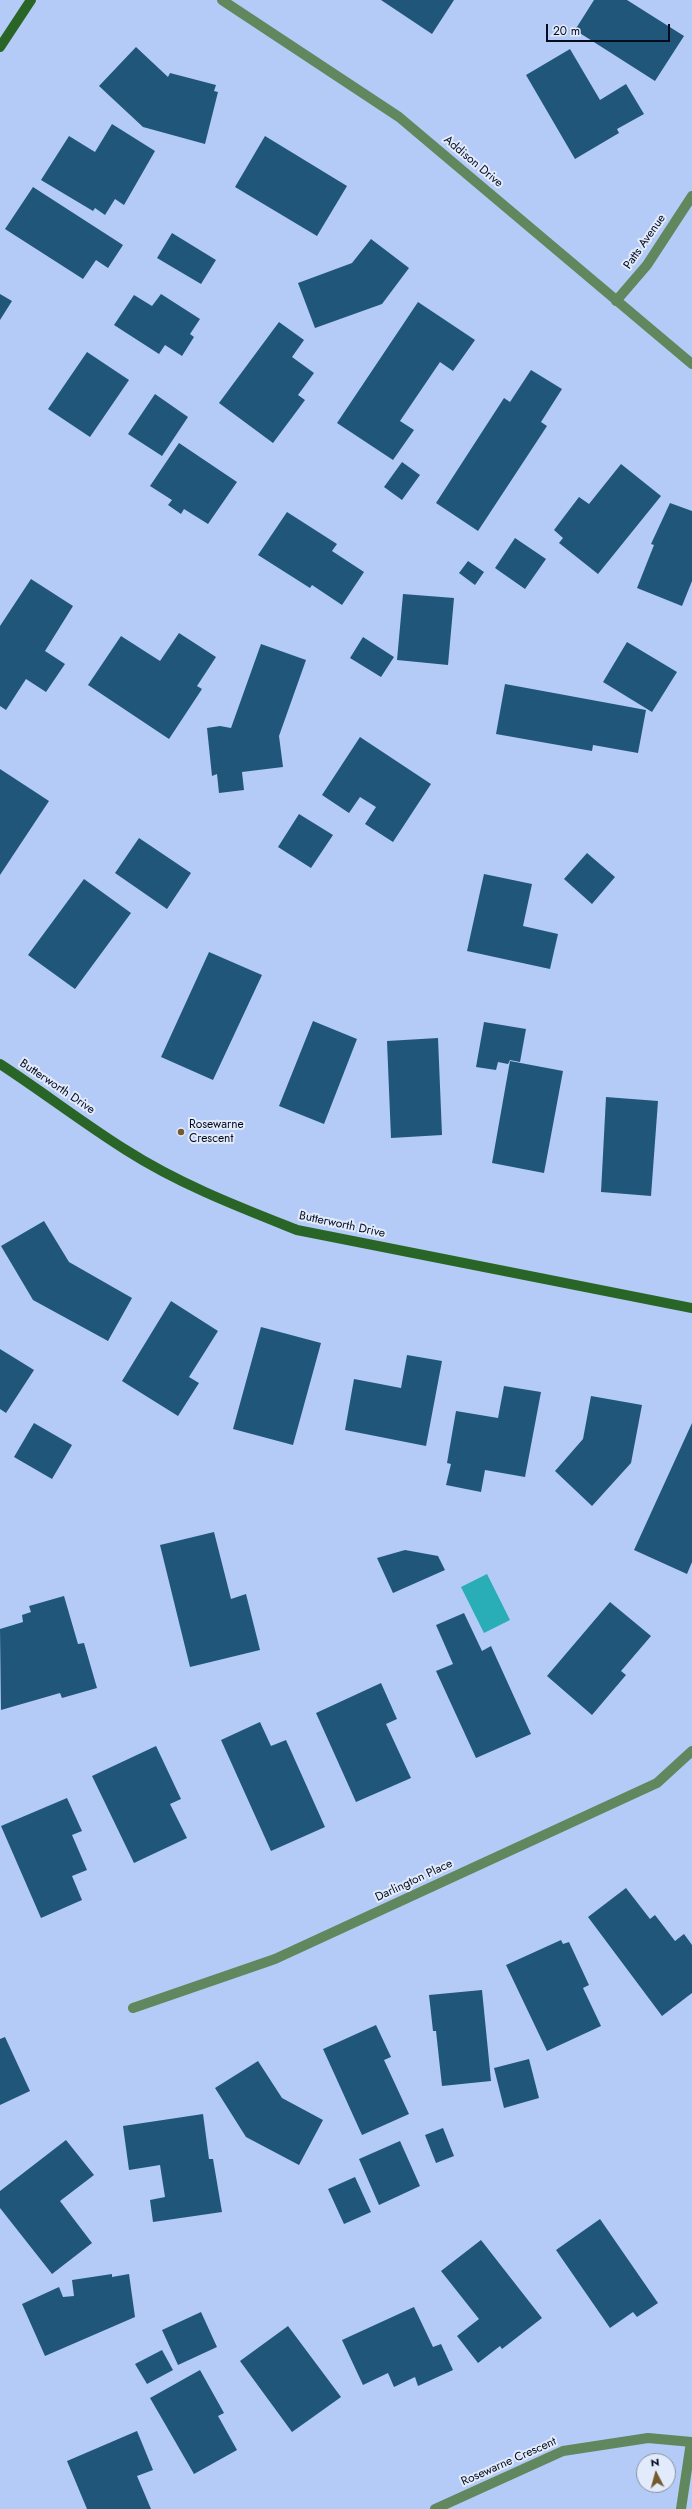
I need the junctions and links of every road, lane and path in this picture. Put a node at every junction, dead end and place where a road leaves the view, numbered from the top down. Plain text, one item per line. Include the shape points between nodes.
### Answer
1 (31, 0) edge
2 (222, 0) edge
3 (0, 47) edge
4 (692, 196) edge
5 (616, 301) junction
6 (692, 364) edge
7 (1, 1068) edge
8 (692, 1308) edge
9 (692, 1751) edge
10 (133, 2008) dead end
11 (691, 2442) edge
12 (435, 2509) edge
13 (681, 2509) edge

1 - 3 street
2 - 5 street, Addison Drive via 400,117
4 - 5 street, Patts Avenue via 647,265
5 - 6 street, Addison Drive
7 - 8 street, Butterworth Drive via 127,1151 178,1179 297,1230
9 - 10 street, Darlington Place via 657,1783 621,1800 275,1959
11 - 12 street, Rosewarne Crescent via 648,2438 564,2451
11 - 13 street

